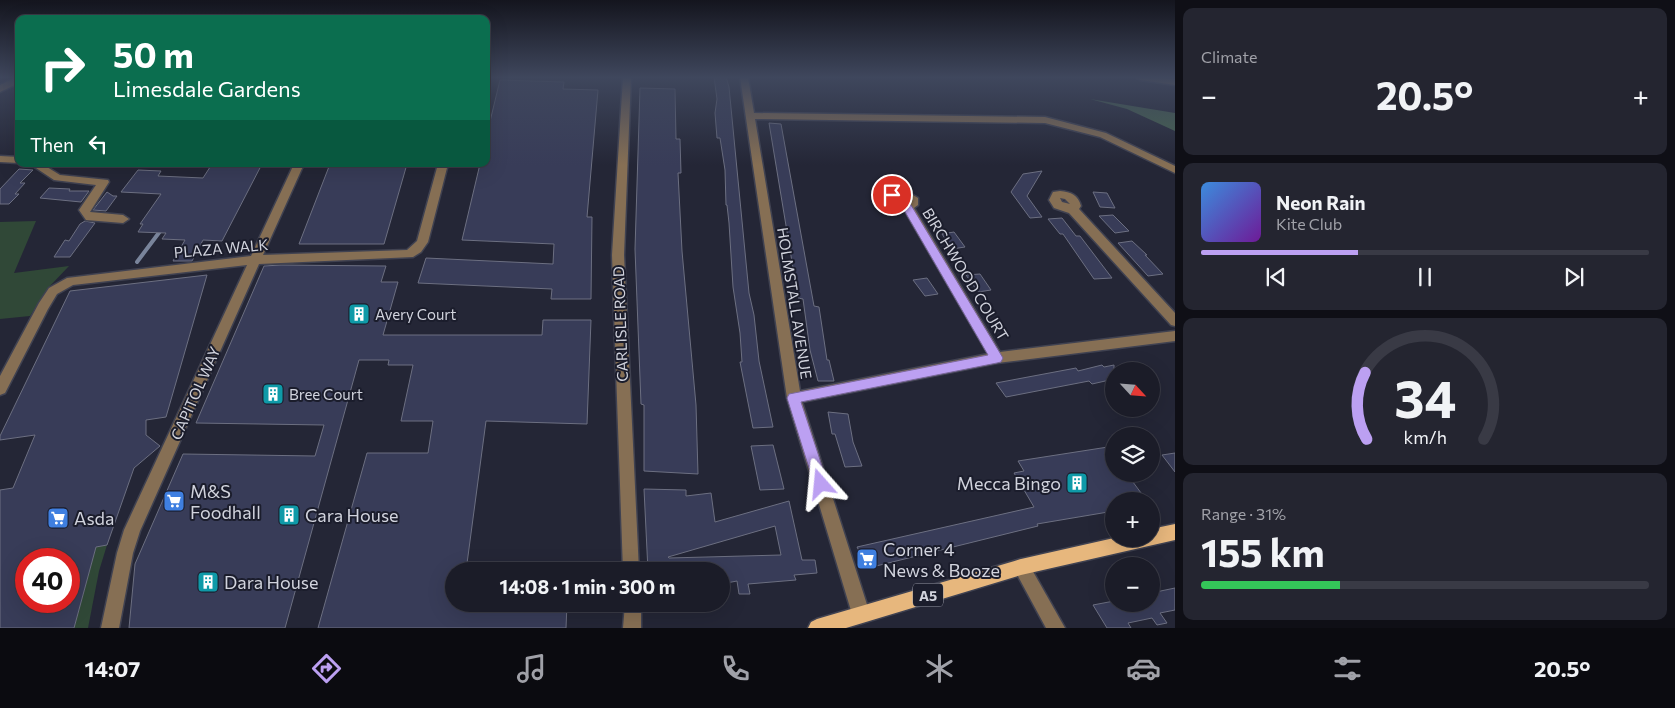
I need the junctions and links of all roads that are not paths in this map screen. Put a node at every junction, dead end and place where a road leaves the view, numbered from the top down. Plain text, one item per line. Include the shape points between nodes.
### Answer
1 (626, 106) edge
2 (749, 106) edge
3 (750, 116) junction
4 (0, 159) edge
5 (15, 160) edge
6 (41, 167) edge
7 (298, 167) edge
8 (442, 167) edge
9 (1175, 170) edge
10 (908, 207) dead end
11 (1072, 209) dead end
12 (123, 219) dead end
13 (255, 260) junction
14 (1175, 321) edge
15 (1175, 336) edge
16 (997, 358) junction
17 (0, 389) edge
18 (794, 398) junction
19 (1175, 532) edge
20 (1160, 536) edge
21 (1110, 547) edge
22 (631, 562) edge
23 (1021, 567) junction
24 (632, 612) edge
25 (861, 614) junction
26 (835, 626) edge
27 (110, 628) edge
28 (632, 628) edge
29 (817, 628) edge
30 (1056, 628) edge

1 - 22 street, CARLISLE ROAD via 618,255
2 - 3 street, HOLMSTALL AVENUE
3 - 9 street via 1045,120 1103,135
3 - 18 street, HOLMSTALL AVENUE
4 - 5 street
6 - 12 street via 58,178 104,182 87,204 86,214
7 - 13 street, CAPITOL WAY
8 - 13 street, PLAZA WALK via 424,237 412,252
10 - 16 street, BIRCHWOOD COURT
11 - 14 street
13 - 17 street, PLAZA WALK via 71,281 53,291 43,306
13 - 27 street, CAPITOL WAY via 132,530
15 - 16 street
16 - 18 street
18 - 25 street, HOLMSTALL AVENUE
19 - 20 main road
21 - 23 main road, A5
23 - 25 main road, A5
23 - 30 street
24 - 28 street
25 - 26 main road, A5
26 - 29 main road, A5

